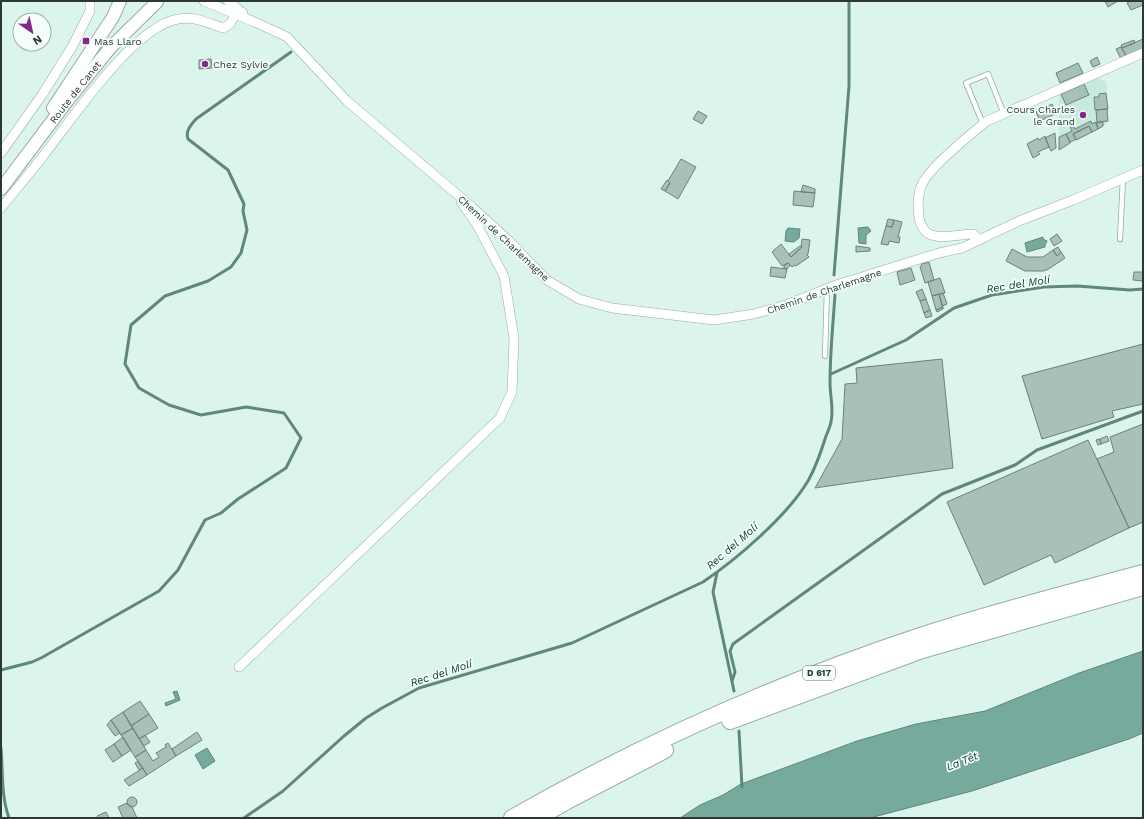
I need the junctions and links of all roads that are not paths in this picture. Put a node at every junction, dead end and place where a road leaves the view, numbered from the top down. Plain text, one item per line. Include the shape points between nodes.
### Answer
1 (90, 1) edge
2 (120, 1) edge
3 (155, 1) edge
4 (204, 1) edge
5 (228, 1) edge
6 (237, 12) junction
7 (1143, 53) edge
8 (1004, 114) junction
9 (983, 124) junction
10 (1, 154) edge
11 (1143, 170) edge
12 (1, 178) edge
13 (1124, 178) junction
14 (1, 189) edge
15 (452, 190) junction
16 (1, 208) edge
17 (1120, 239) dead end
18 (980, 240) junction
19 (827, 289) junction
20 (825, 356) dead end
21 (1143, 573) edge
22 (1143, 587) edge
23 (239, 667) dead end
24 (512, 818) edge
25 (537, 818) edge

1 - 10 street via 90,11 72,47
2 - 12 main road, Route de Canet via 113,17 62,95
3 - 14 main road, Route de Canet via 110,48
4 - 6 street, Chemin de Charlemagne
5 - 6 street, Chemin de Charlemagne
6 - 15 street, Chemin de Charlemagne via 287,37 347,100
6 - 16 street via 230,24 223,28 195,18 178,19 162,24 145,37 110,70
7 - 8 street
8 - 9 street
8 - 9 lane via 988,74 966,83
9 - 18 street via 930,172 921,186 918,204 920,225 926,232 936,236 973,234
11 - 13 street, Chemin de Charlemagne
13 - 17 lane
13 - 18 street, Chemin de Charlemagne via 1019,221
15 - 19 street, Chemin de Charlemagne via 508,240 547,280 579,299 612,308 714,320 754,314
15 - 23 street via 477,225 504,276 514,338 512,392 500,418
18 - 19 street, Chemin de Charlemagne via 962,248
19 - 20 lane
21 - 24 highway, D 617 via 1017,607 825,670 681,731
22 - 25 highway, D 617 via 922,650 748,714 691,737

